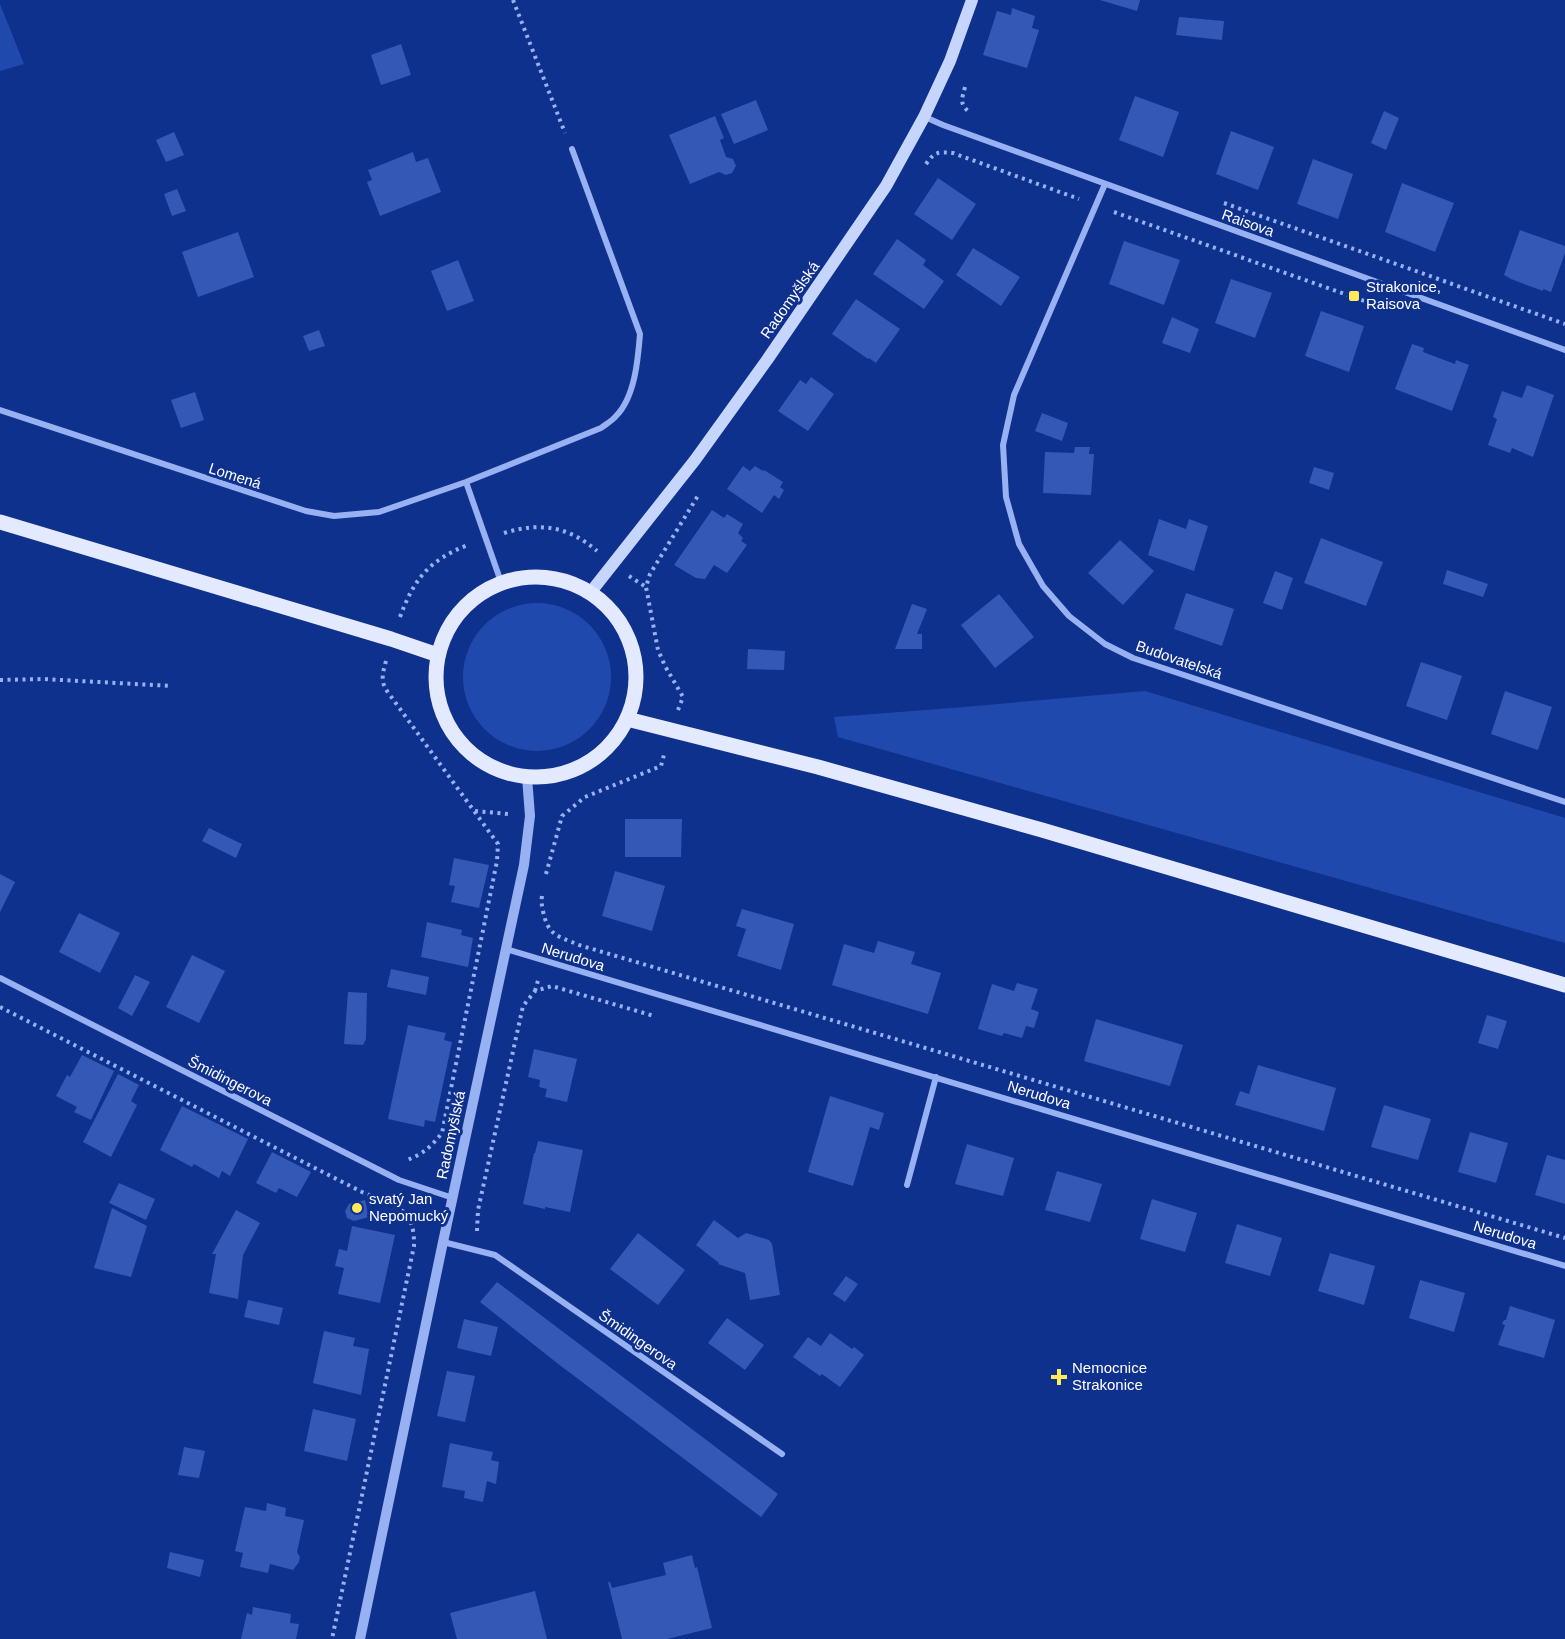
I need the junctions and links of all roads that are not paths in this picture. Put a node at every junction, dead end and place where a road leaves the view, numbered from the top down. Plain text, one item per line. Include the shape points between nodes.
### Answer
1 (972, 0) edge
2 (924, 117) junction
3 (572, 149) road end
4 (1105, 184) junction
5 (1565, 350) edge
6 (0, 410) edge
7 (466, 482) junction
8 (0, 522) edge
9 (501, 582) junction
10 (590, 593) junction
11 (438, 655) junction
12 (627, 719) junction
13 (527, 777) junction
14 (1565, 802) edge
15 (506, 949) junction
16 (0, 978) edge
17 (1565, 985) edge
18 (936, 1077) junction
19 (907, 1185) dead end
20 (453, 1198) junction
21 (443, 1242) junction
22 (1565, 1266) edge
23 (782, 1454) dead end
24 (360, 1639) edge

1 - 2 main road, Radomyšlská
2 - 4 street, Raisova
2 - 10 main road, Radomyšlská via 886,186 801,311 695,460
3 - 7 street, Lomená via 640,334 638,362 628,399 617,416 601,428
4 - 5 street, Raisova
4 - 14 street, Budovatelská via 1014,395 1004,444 1006,497 1019,544 1043,586 1069,616 1105,644 1133,658
6 - 7 street, Lomená via 306,511 334,516 379,512
7 - 9 street
8 - 11 main road
9 - 10 main road via 547,577 570,582
9 - 11 main road via 460,611 446,631
10 - 12 main road via 612,612 628,636 636,663 635,692
11 - 13 main road via 435,683 441,710 454,736 474,756 499,770
12 - 13 main road via 614,740 596,757 551,776
12 - 17 main road via 1042,830
13 - 15 street, Radomyšlská via 530,816 524,866
15 - 18 street, Nerudova
15 - 20 street, Radomyšlská
16 - 20 street, Šmidingerova via 399,1180
18 - 19 street
18 - 22 street, Nerudova
20 - 21 street, Radomyšlská
21 - 23 street, Šmidingerova via 495,1255
21 - 24 street, Radomyšlská

